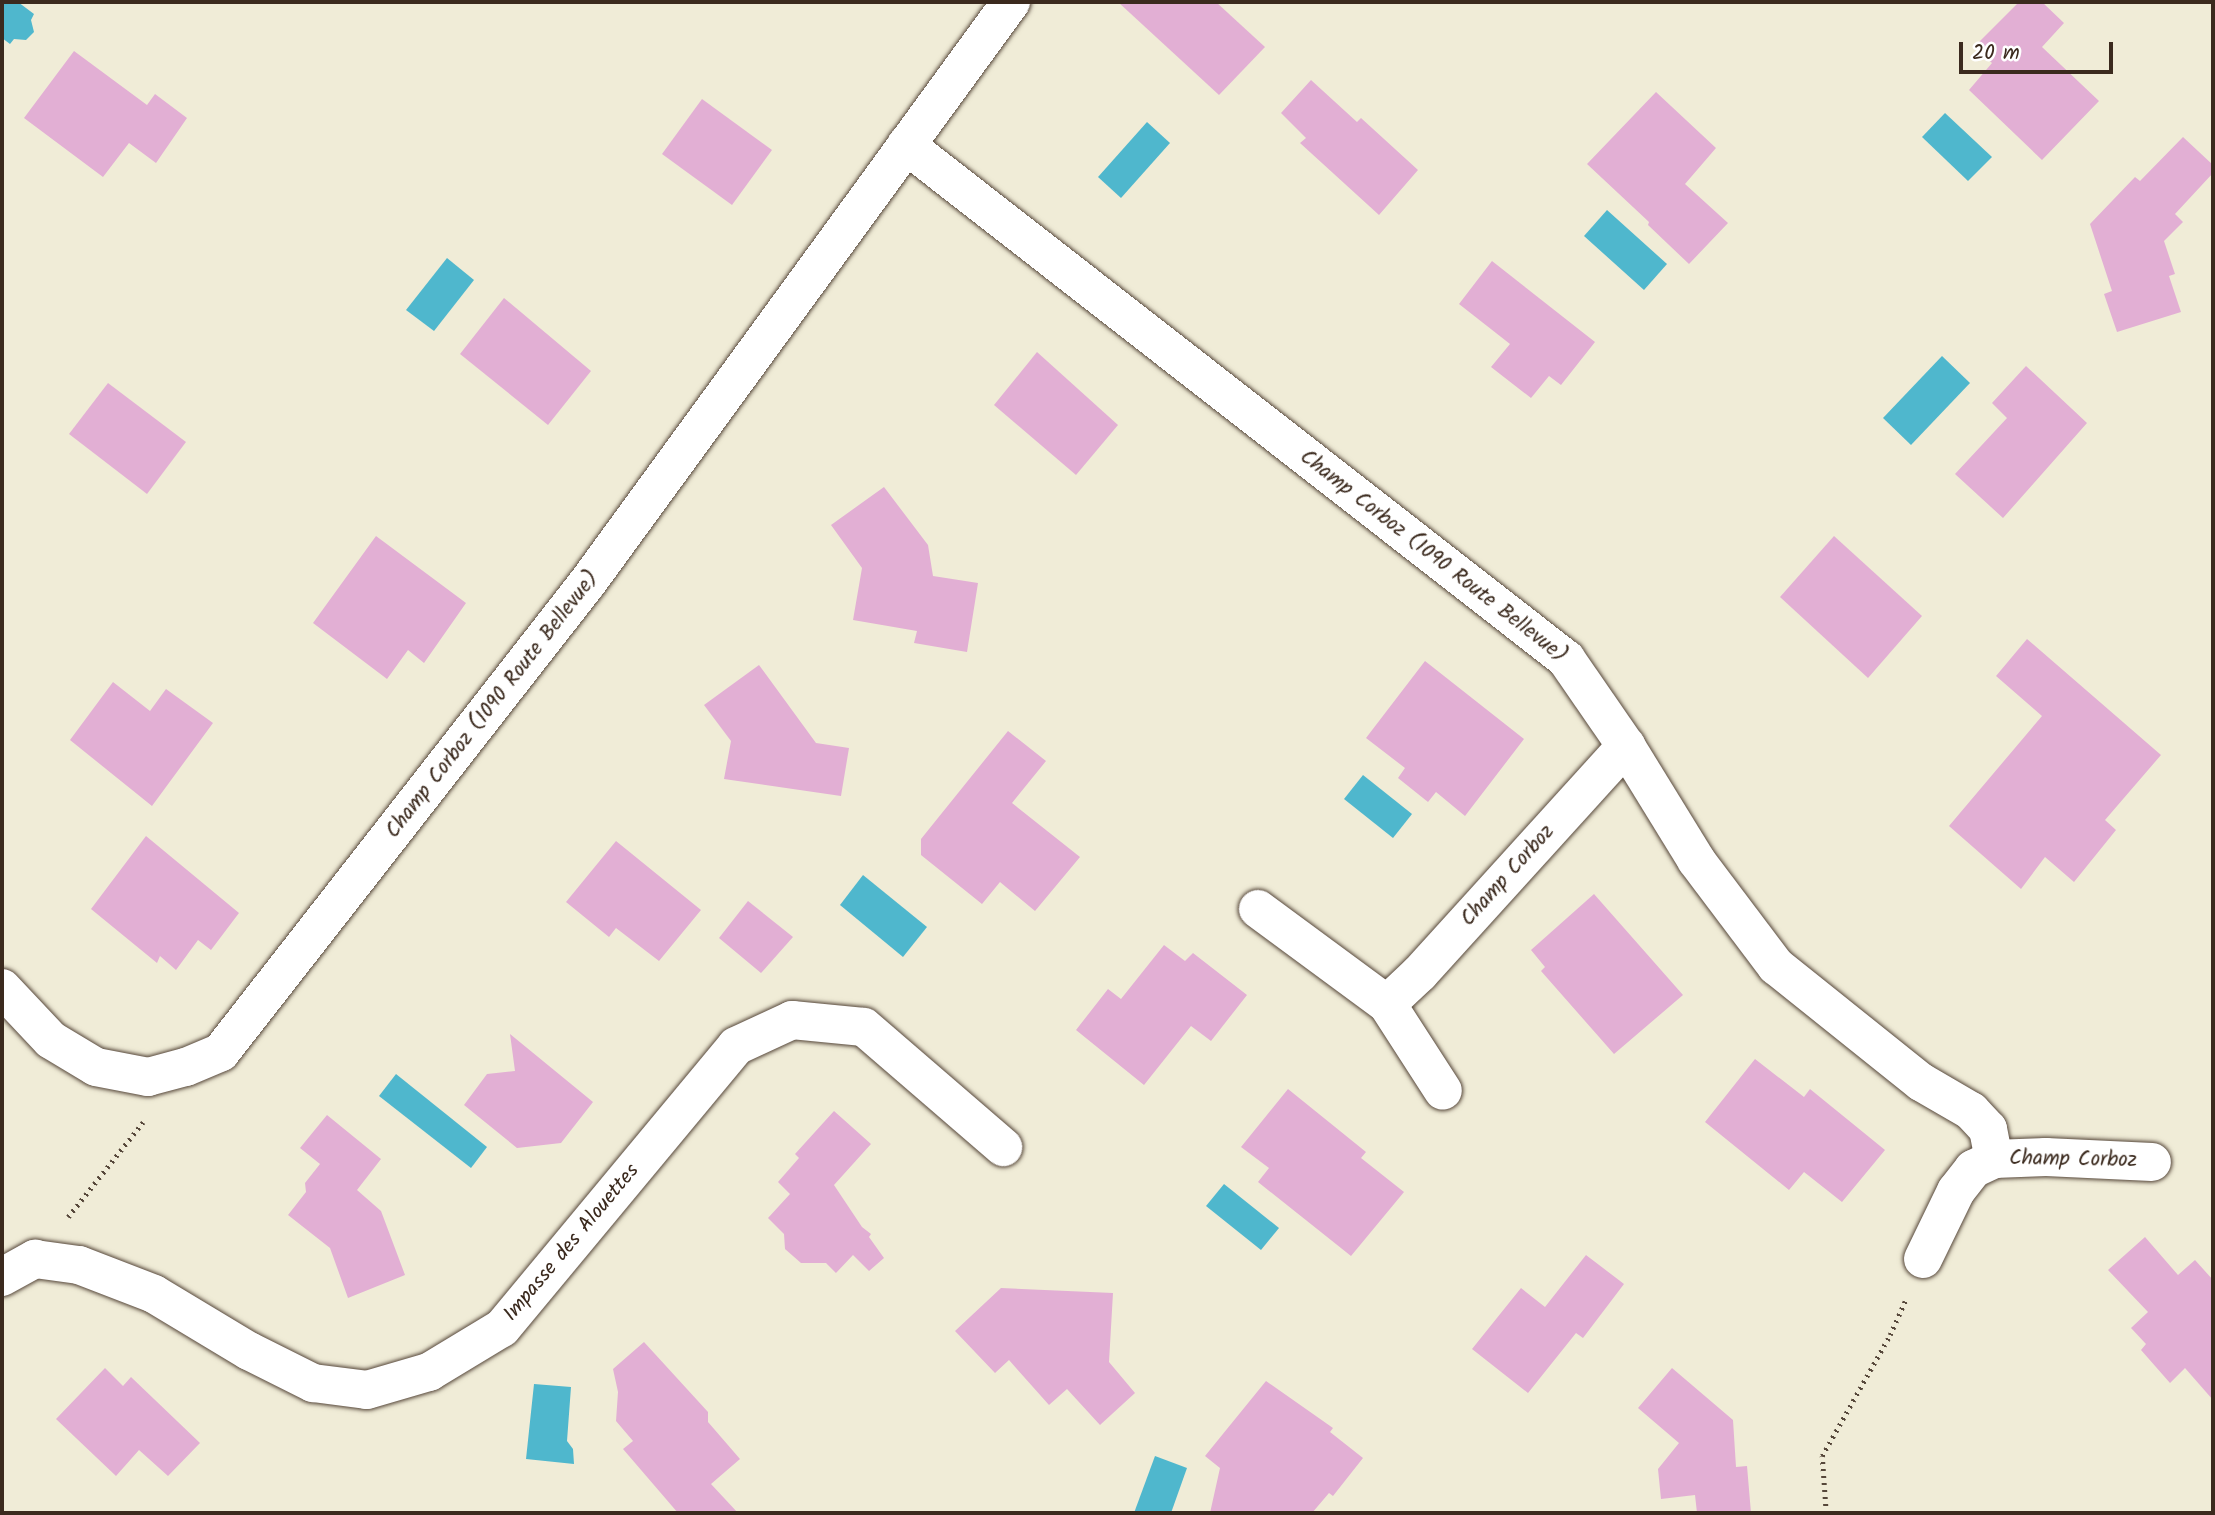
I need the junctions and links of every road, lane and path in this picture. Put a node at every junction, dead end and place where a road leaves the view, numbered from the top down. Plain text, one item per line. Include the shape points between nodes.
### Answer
1 (1011, 2) edge
2 (906, 145) junction
3 (1626, 746) junction
4 (1258, 909) dead end
5 (2, 988) edge
6 (1387, 1004) junction
7 (186, 1067) junction
8 (1443, 1090) dead end
9 (1003, 1147) dead end
10 (1994, 1159) junction
11 (2152, 1161) dead end
12 (35, 1259) junction
13 (1923, 1259) joint
14 (2, 1277) edge
15 (1826, 1513) edge

1 - 2 street, Champ Corboz (1090 Route Bellevue)
2 - 3 street, Champ Corboz (1090 Route Bellevue) via 1566,659
2 - 7 street, Champ Corboz (1090 Route Bellevue) via 583,590 373,861 221,1052
3 - 6 street, Champ Corboz
3 - 10 street, Champ Corboz (1090 Route Bellevue) via 1696,860 1776,966 1921,1082 1971,1111 1988,1129
4 - 6 street
5 - 7 street, Champ Corboz (1090 Route Bellevue) via 51,1040 96,1067 148,1077
6 - 8 street
7 - 12 path
9 - 12 street, Impasse des Alouettes via 864,1027 792,1020 736,1046 502,1328 429,1372 367,1390 313,1383 154,1294 79,1265
10 - 11 street, Champ Corboz
10 - 13 street, Champ Corboz via 1973,1169 1956,1191
12 - 14 street
13 - 15 path via 1890,1335 1822,1456

